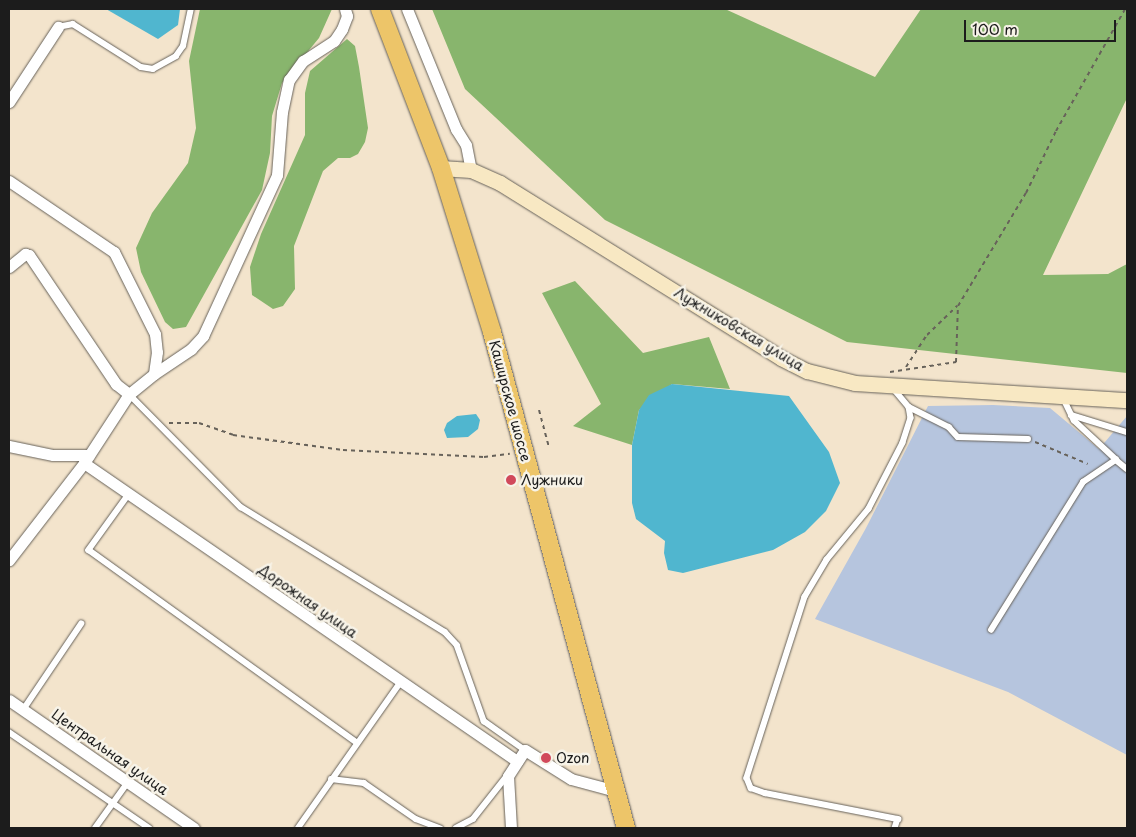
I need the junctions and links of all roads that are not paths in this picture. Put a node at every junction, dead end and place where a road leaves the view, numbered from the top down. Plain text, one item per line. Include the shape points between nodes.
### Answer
1 (191, 9) edge
2 (344, 9) edge
3 (380, 9) edge
4 (407, 9) edge
5 (418, 9) edge
6 (415, 24) junction
7 (58, 27) joint
8 (9, 102) edge
9 (441, 168) junction
10 (472, 170) junction
11 (9, 181) edge
12 (9, 267) edge
13 (154, 374) junction
14 (884, 384) junction
15 (129, 394) junction
16 (1062, 396) junction
17 (1127, 400) edge
18 (909, 407) junction
19 (1071, 415) junction
20 (1127, 432) edge
21 (1028, 439) road end
22 (9, 446) edge
23 (86, 459) junction
24 (1116, 460) junction
25 (1127, 469) edge
26 (128, 496) junction
27 (9, 560) edge
28 (82, 624) dead end
29 (991, 630) dead end
30 (400, 683) junction
31 (9, 700) edge
32 (23, 710) junction
33 (9, 732) edge
34 (356, 742) junction
35 (525, 750) junction
36 (517, 761) junction
37 (508, 776) junction
38 (331, 779) junction
39 (128, 782) junction
40 (616, 791) junction
41 (114, 803) junction
42 (96, 828) edge
43 (148, 828) edge
44 (194, 828) edge
45 (298, 828) edge
46 (440, 828) edge
47 (456, 828) edge
48 (511, 828) edge
49 (626, 828) edge
50 (896, 828) edge

1 - 7 lane via 183,46 176,56 153,69 141,68 73,24
2 - 13 street via 346,16 342,30 334,41 304,61 289,80 282,112 277,175 203,336 191,349
3 - 9 main road, Каширское шоссе
4 - 6 street
5 - 6 street
6 - 10 street via 456,129 466,145
7 - 8 street
9 - 10 street, Лужниковская улица
9 - 40 main road, Каширское шоссе via 492,332
10 - 14 street, Лужниковская улица via 500,183 781,358 833,380
11 - 13 street via 114,252 155,334
12 - 15 street via 25,254 29,255 116,384
13 - 15 street
14 - 16 street, Лужниковская улица
14 - 18 lane
15 - 23 street
15 - 35 lane via 241,507 445,632 457,645 484,721
16 - 17 street, Лужниковская улица
16 - 19 lane
18 - 21 lane via 949,427 958,437
18 - 50 lane via 911,418 903,444 882,486 869,509 826,560 805,598 747,778 751,788 765,794 898,819
19 - 20 lane
19 - 24 lane
22 - 23 street
23 - 26 street, Дорожная улица
23 - 27 street
24 - 25 lane
24 - 29 lane via 1083,482
26 - 30 street, Дорожная улица
26 - 34 lane via 89,550
28 - 32 lane
30 - 34 lane
30 - 36 street, Дорожная улица
31 - 32 street, Центральная улица
32 - 39 street, Центральная улица
33 - 41 lane
34 - 38 lane
35 - 36 street
35 - 40 street via 571,779
36 - 37 street
37 - 47 lane via 473,819
37 - 48 street
38 - 45 lane
38 - 46 lane via 364,782 416,819
39 - 41 lane
39 - 44 street, Центральная улица
40 - 49 main road, Каширское шоссе
41 - 42 lane
41 - 43 lane

